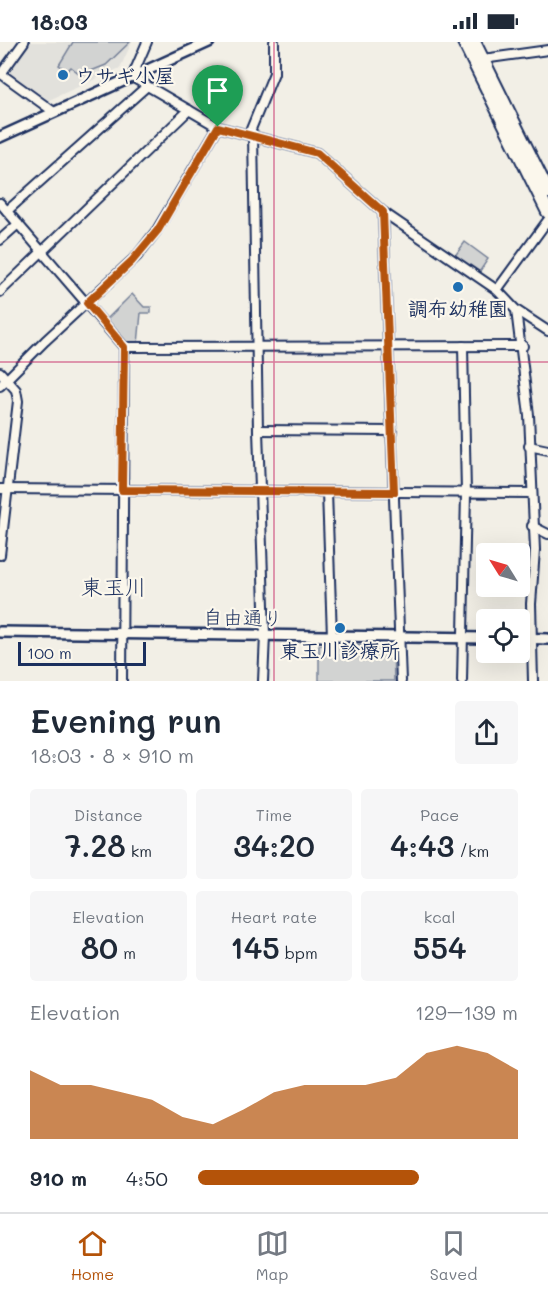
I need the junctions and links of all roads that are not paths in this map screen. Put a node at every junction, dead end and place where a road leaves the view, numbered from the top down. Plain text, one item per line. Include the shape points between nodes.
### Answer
1 (24, 42) edge
2 (147, 42) edge
3 (209, 42) edge
4 (274, 42) edge
5 (464, 42) edge
6 (474, 42) edge
7 (548, 50) edge
8 (483, 59) junction
9 (1, 74) edge
10 (132, 77) junction
11 (146, 87) junction
12 (189, 111) junction
13 (54, 112) junction
14 (218, 127) junction
15 (251, 134) junction
16 (0, 137) edge
17 (548, 192) edge
18 (0, 203) edge
19 (7, 211) junction
20 (383, 212) junction
21 (548, 212) edge
22 (548, 220) edge
23 (18, 224) junction
24 (0, 240) edge
25 (41, 250) junction
26 (497, 290) junction
27 (0, 292) edge
28 (87, 303) junction
29 (516, 310) junction
30 (548, 331) edge
31 (257, 345) junction
32 (388, 345) junction
33 (463, 346) junction
34 (523, 346) junction
35 (124, 347) junction
36 (0, 372) edge
37 (6, 379) junction
38 (0, 386) edge
39 (258, 430) junction
40 (392, 431) junction
41 (530, 446) junction
42 (548, 450) edge
43 (3, 489) edge
44 (122, 490) junction
45 (259, 491) junction
46 (327, 492) junction
47 (394, 492) junction
48 (466, 493) junction
49 (531, 493) junction
50 (532, 526) junction
51 (548, 534) edge
52 (0, 555) edge
53 (0, 632) edge
54 (120, 633) junction
55 (265, 635) junction
56 (332, 636) junction
57 (400, 637) junction
58 (462, 638) junction
59 (476, 638) edge
60 (531, 638) junction
61 (548, 639) edge
62 (122, 681) edge
63 (263, 681) edge
64 (401, 681) edge
65 (462, 681) edge
66 (533, 681) edge

1 - 9 street
2 - 10 street
3 - 10 street
4 - 15 street via 274,74
5 - 21 main road
6 - 8 main road
7 - 8 street
8 - 17 main road
9 - 13 street
10 - 11 street
10 - 13 street
11 - 12 street
11 - 19 street
12 - 14 street
12 - 25 street
13 - 16 street
14 - 15 street
14 - 28 street via 158,230
15 - 20 street via 317,153
15 - 31 street
18 - 19 street
19 - 23 street
20 - 26 street
20 - 32 street
22 - 26 street
23 - 24 street
23 - 25 street
25 - 27 street
25 - 28 street
26 - 29 street
28 - 35 street
28 - 37 street
29 - 30 street
29 - 34 street
31 - 32 street
31 - 35 street
31 - 39 street
32 - 33 street
32 - 40 street
33 - 34 street
33 - 48 street
34 - 41 street
35 - 44 street
36 - 37 street
37 - 38 street
37 - 43 street via 16,390 18,401
39 - 40 street
39 - 45 street
40 - 47 street
41 - 42 street
41 - 49 street
43 - 44 street
43 - 52 street
44 - 45 street
44 - 54 street
45 - 46 street
45 - 55 street
46 - 47 street
46 - 56 street
47 - 48 street
47 - 57 street
48 - 49 street
48 - 58 street
49 - 50 street
50 - 51 street
50 - 60 street via 535,550
53 - 54 street, 自由通り
54 - 55 street, 自由通り
54 - 62 street
55 - 56 street, 自由通り
55 - 63 street
56 - 57 street, 自由通り
57 - 58 street, 自由通り
57 - 64 street
58 - 59 street, 自由通り
58 - 65 street
60 - 61 street
60 - 66 street

